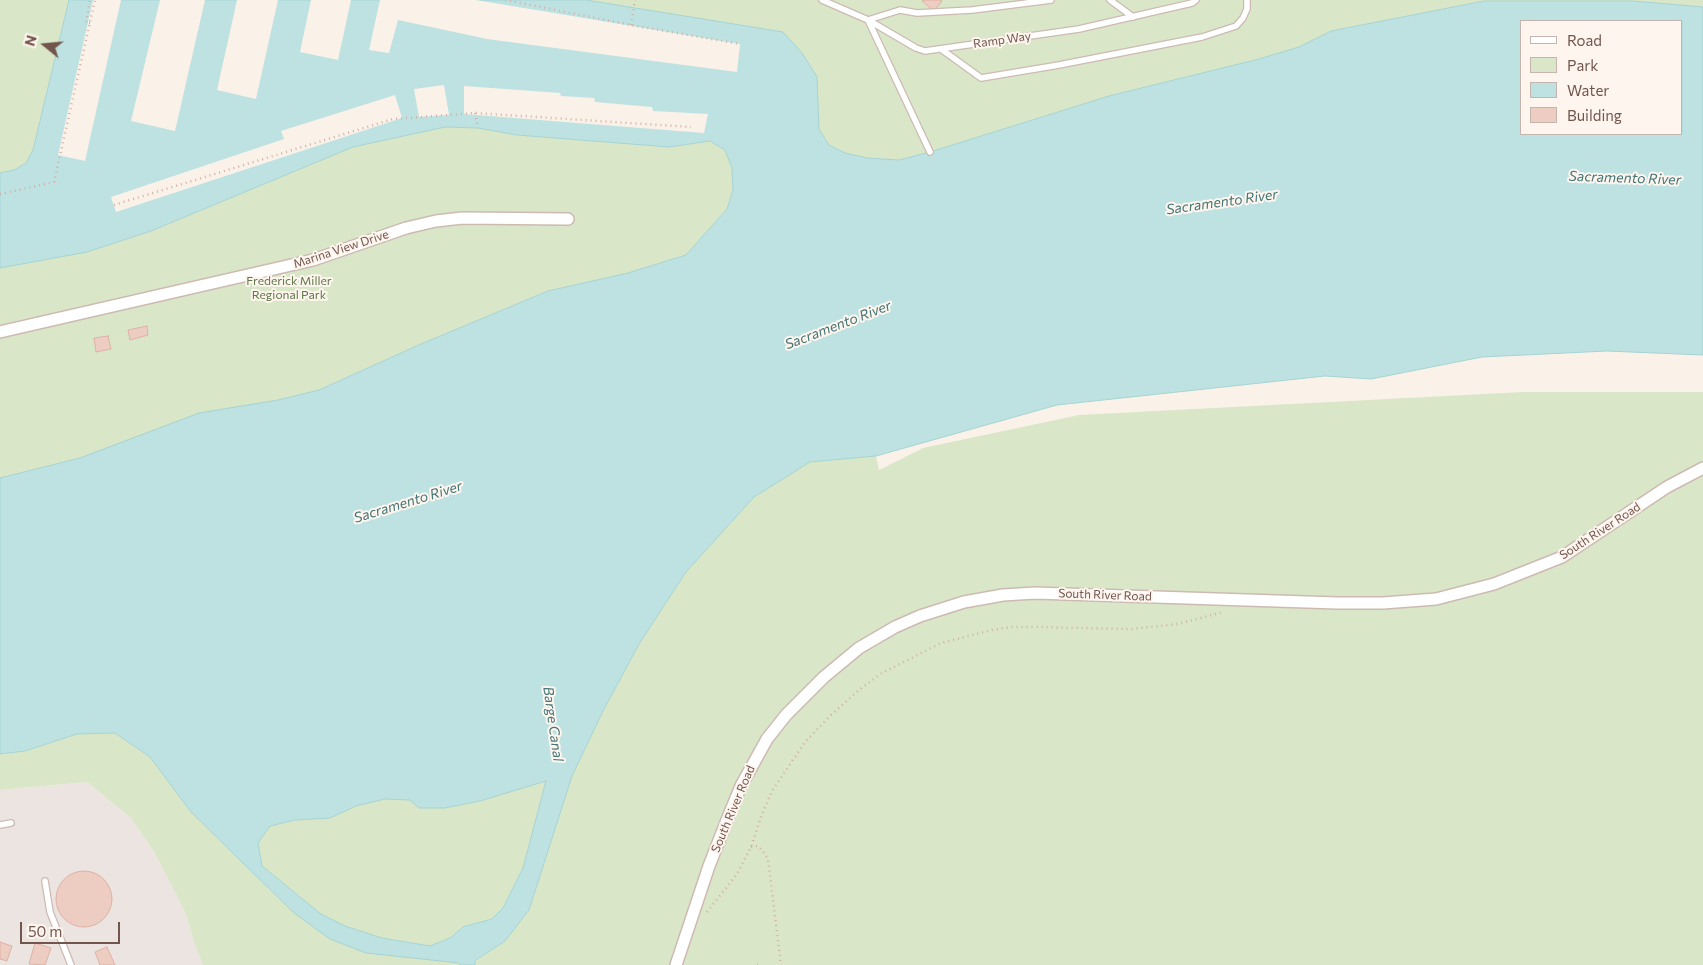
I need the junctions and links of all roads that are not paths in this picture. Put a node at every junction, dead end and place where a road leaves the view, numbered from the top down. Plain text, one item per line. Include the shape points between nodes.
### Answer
1 (822, 0) edge
2 (1050, 0) edge
3 (1110, 0) edge
4 (1247, 0) edge
5 (1194, 2) edge
6 (1133, 16) junction
7 (868, 20) junction
8 (941, 49) junction
9 (930, 152) dead end
10 (568, 219) dead end
11 (0, 332) edge
12 (1703, 468) edge
13 (11, 824) dead end
14 (0, 825) edge
15 (44, 881) dead end
16 (71, 965) edge
17 (676, 965) edge

1 - 7 lane, Ramp Way
2 - 7 lane via 972,10 917,13 900,10
3 - 6 lane
4 - 8 lane via 1248,9 1236,26 1202,37 1059,66 981,78
5 - 6 lane, Ramp Way
6 - 8 lane, Ramp Way via 1079,29
7 - 8 lane, Ramp Way via 916,48 925,51
7 - 9 lane
10 - 11 street, Marina View Drive via 436,221 398,230 313,260
12 - 17 street, South River Road via 1667,487 1562,557 1494,584 1436,599 1337,603 1035,593 964,602 895,627 859,648 824,676 767,739 741,786 709,866
13 - 14 lane
15 - 16 lane via 50,912

